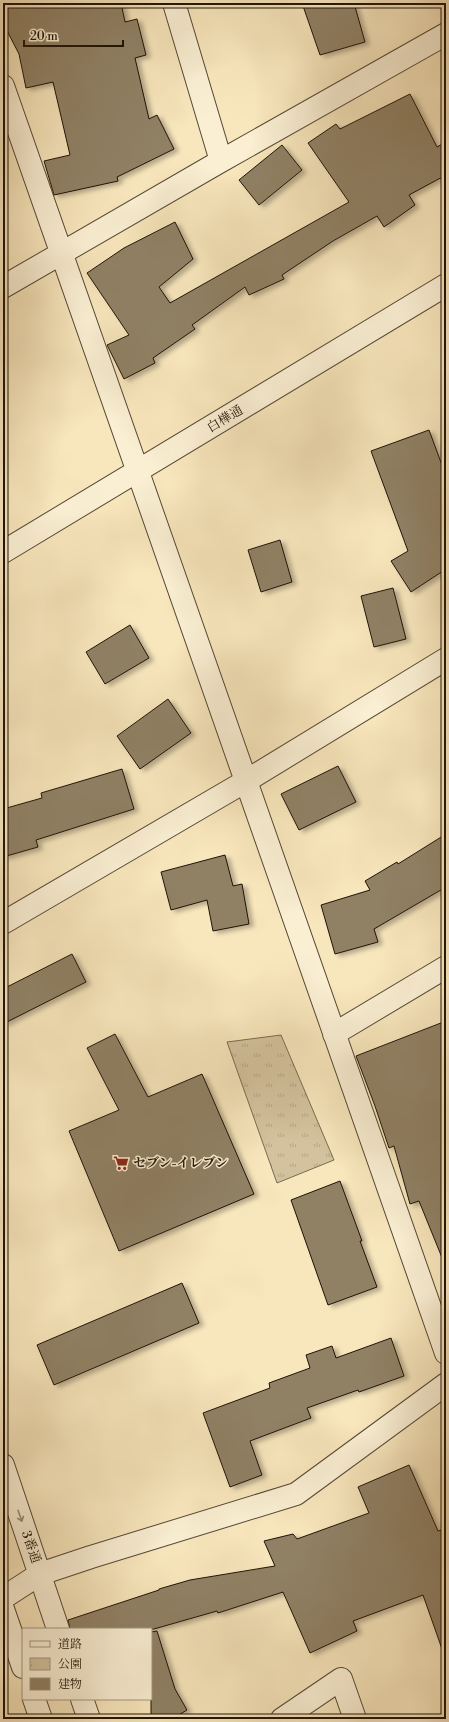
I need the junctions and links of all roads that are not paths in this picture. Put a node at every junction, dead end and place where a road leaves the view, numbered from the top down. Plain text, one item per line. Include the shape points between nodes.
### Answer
1 (174, 3) edge
2 (446, 34) edge
3 (3, 86) edge
4 (221, 161) junction
5 (61, 253) junction
6 (446, 285) edge
7 (3, 287) edge
8 (137, 472) junction
9 (3, 552) edge
10 (446, 659) edge
11 (246, 781) junction
12 (3, 923) edge
13 (446, 967) edge
14 (334, 1034) junction
15 (446, 1353) edge
16 (446, 1384) edge
17 (3, 1465) edge
18 (40, 1574) junction
19 (3, 1598) edge
20 (3, 1609) edge
21 (58, 1628) edge
22 (22, 1664) edge
23 (34, 1700) edge
24 (82, 1700) edge
25 (41, 1719) edge
26 (89, 1719) edge
27 (282, 1719) edge
28 (355, 1719) edge

1 - 4 street
2 - 4 street
3 - 5 street
4 - 5 street
5 - 7 street
5 - 8 street
6 - 8 street, 白樺通
8 - 9 street, 白樺通
8 - 11 street
10 - 11 street
11 - 12 street
11 - 14 street
13 - 14 street
14 - 15 street
16 - 18 street via 296,1494
17 -> 18 street, 3番通
18 - 19 street
18 - 21 street, 3番通
20 - 22 street
23 - 25 street
24 - 26 street
27 - 28 street via 341,1679

